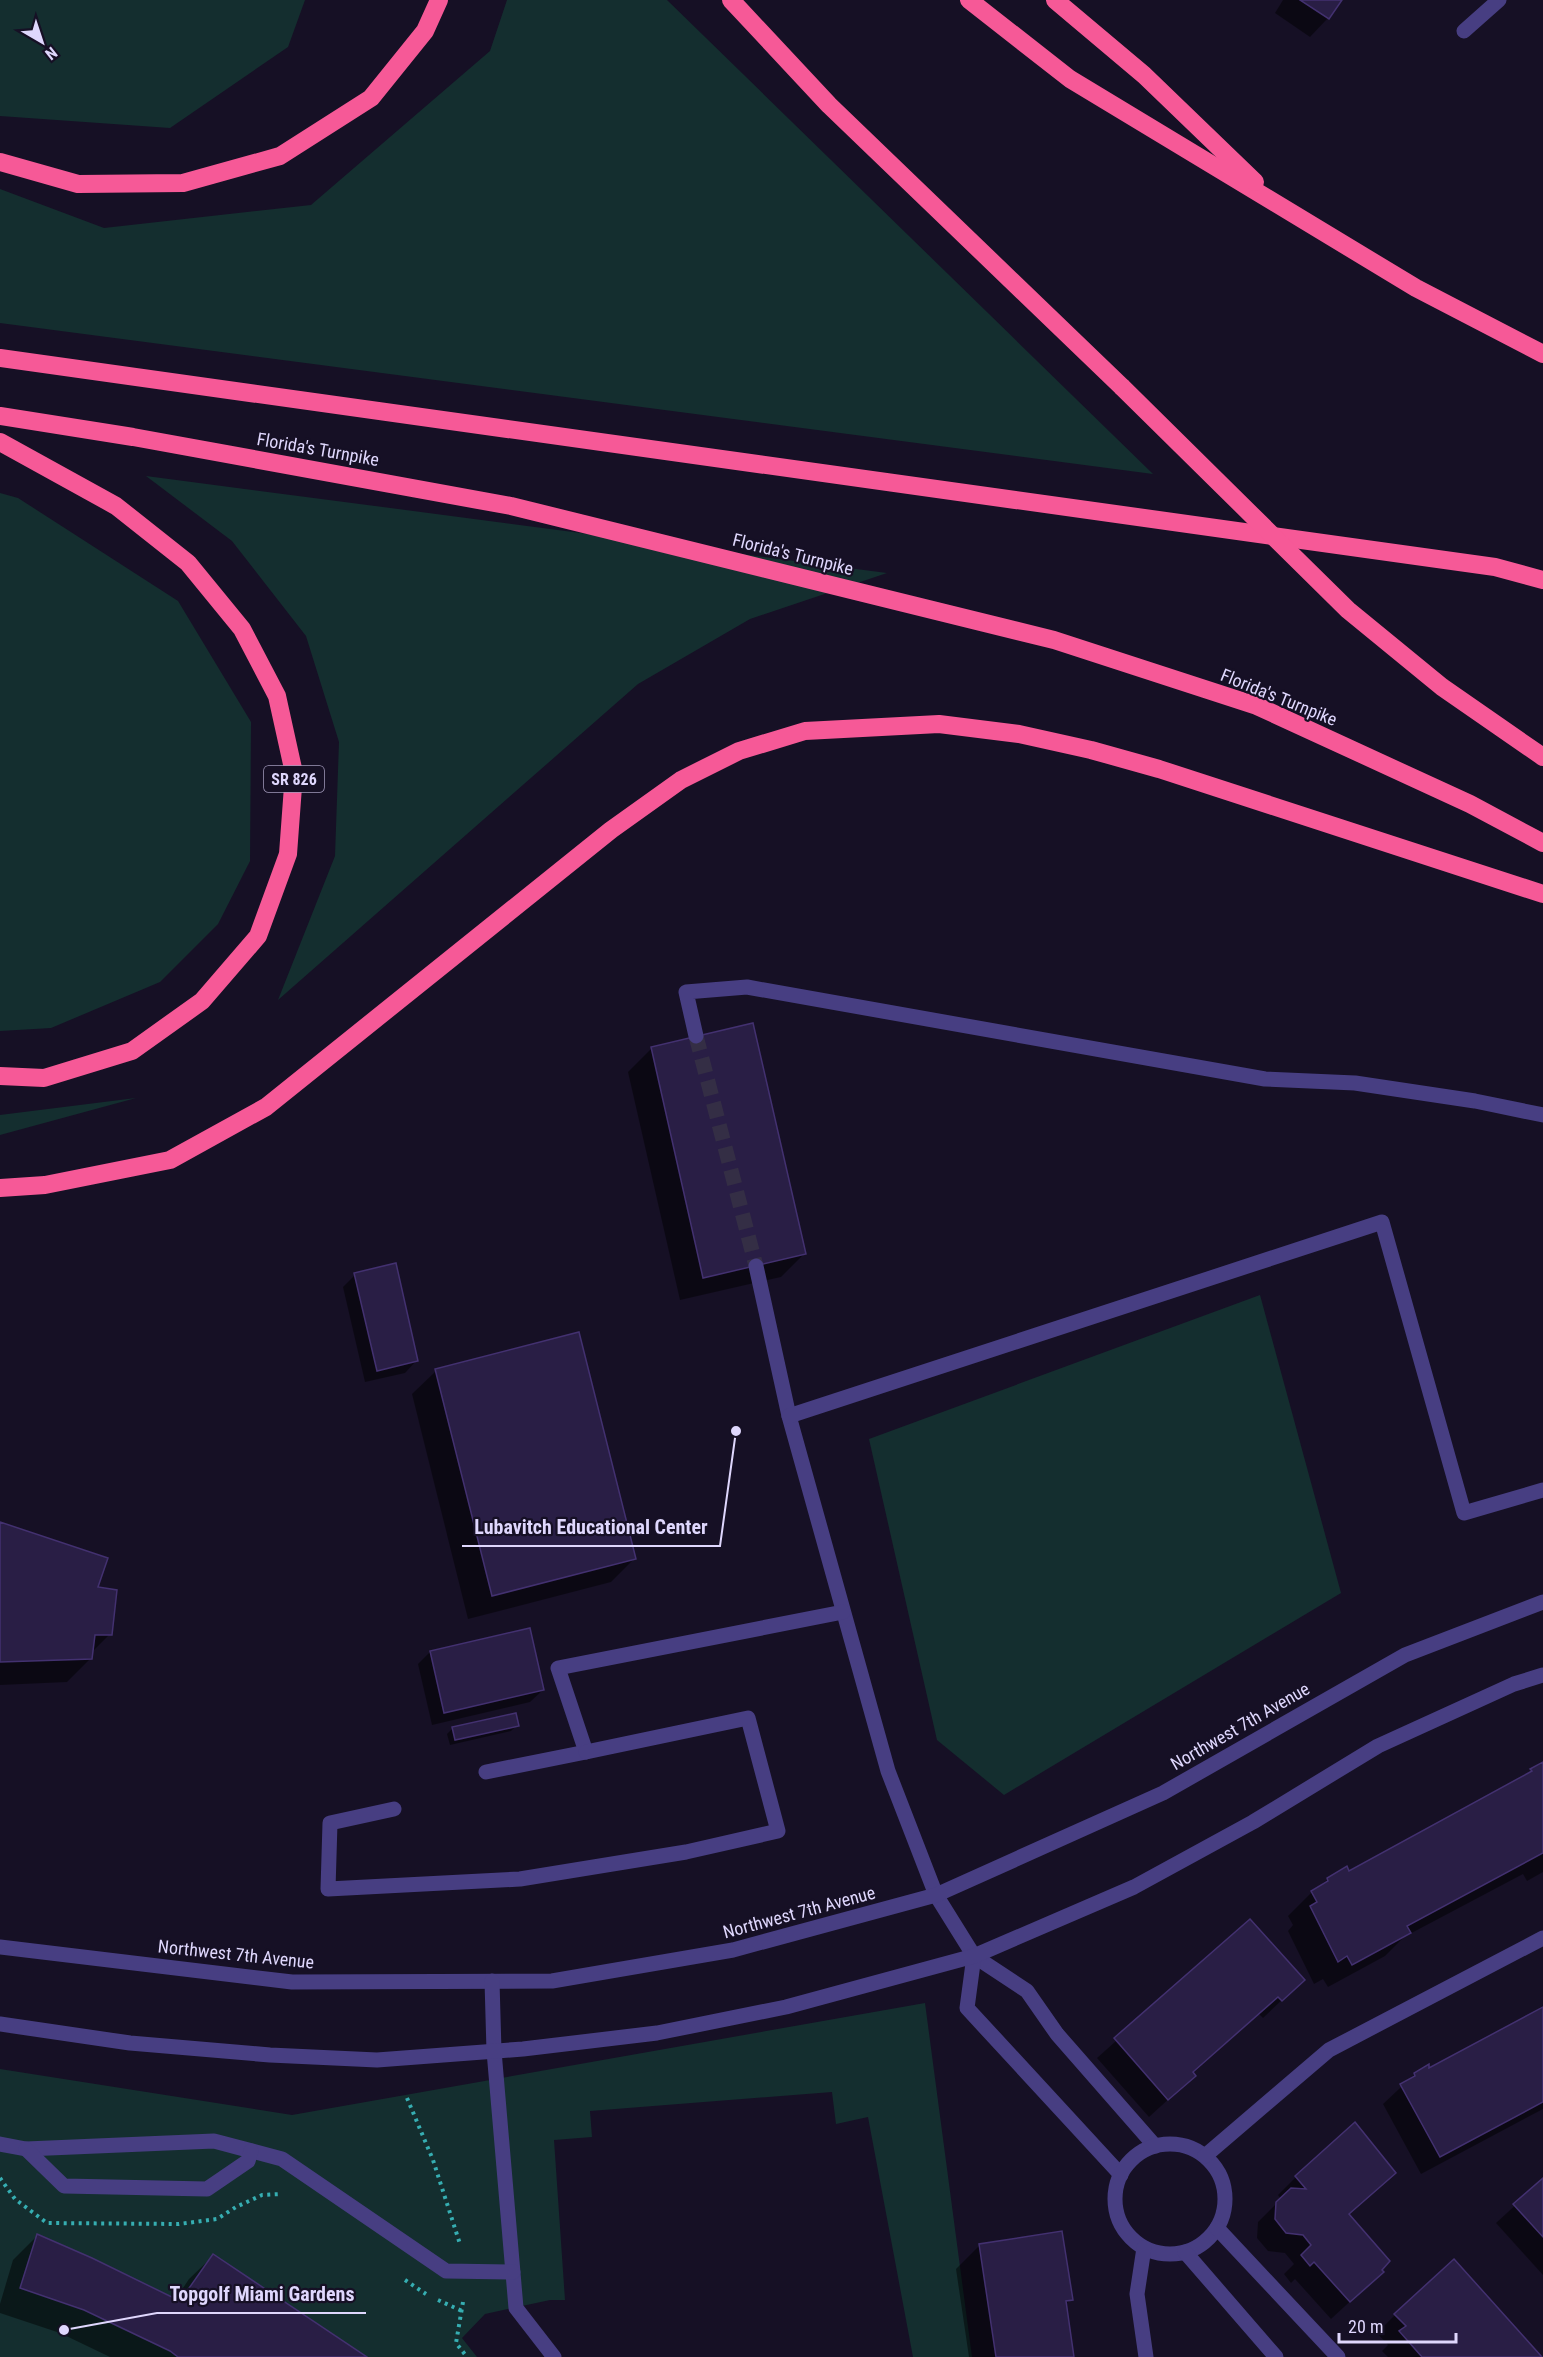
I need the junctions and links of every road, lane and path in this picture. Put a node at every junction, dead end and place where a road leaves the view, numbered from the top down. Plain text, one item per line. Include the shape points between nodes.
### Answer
1 (439, 0) edge
2 (731, 0) edge
3 (969, 0) edge
4 (1055, 0) edge
5 (1499, 0) edge
6 (1464, 31) dead end
7 (0, 162) edge
8 (1278, 204) junction
9 (1543, 354) edge
10 (0, 358) edge
11 (0, 416) edge
12 (0, 442) edge
13 (1543, 580) edge
14 (1543, 756) edge
15 (1543, 843) edge
16 (1543, 894) edge
17 (696, 1036) tunnel mouth
18 (0, 1076) edge
19 (1543, 1115) edge
20 (0, 1176) edge
21 (45, 1185) junction
22 (0, 1188) edge
23 (756, 1266) tunnel mouth
24 (789, 1416) junction
25 (1543, 1490) edge
26 (1543, 1602) edge
27 (843, 1612) junction
28 (1543, 1675) edge
29 (586, 1752) junction
30 (486, 1772) dead end
31 (394, 1809) dead end
32 (936, 1895) junction
33 (1543, 1938) edge
34 (0, 1947) edge
35 (975, 1956) junction
36 (492, 1981) junction
37 (0, 2024) edge
38 (494, 2051) junction
39 (407, 2098) dead end
40 (0, 2144) edge
41 (1155, 2146) junction
42 (26, 2150) junction
43 (251, 2151) junction
44 (1206, 2156) junction
45 (1121, 2175) junction
46 (0, 2178) edge
47 (286, 2194) dead end
48 (1217, 2228) junction
49 (1144, 2248) junction
50 (462, 2249) dead end
51 (1185, 2252) junction
52 (513, 2272) junction
53 (401, 2277) dead end
54 (463, 2302) dead end
55 (462, 2311) junction
56 (467, 2357) edge
57 (554, 2357) edge
58 (1146, 2357) edge
59 (1276, 2357) edge
60 (1338, 2357) edge

1 - 7 highway via 425,31 371,98 280,156 183,183 78,184
2 - 14 highway, bridge via 829,105 1348,610 1442,687
3 - 8 highway via 1070,80
4 - 8 highway via 1144,75
5 - 6 street
8 - 9 highway via 1416,288
10 - 13 highway via 1495,567
11 - 15 highway, Florida's Turnpike via 133,436 511,506 1054,640 1257,706 1470,804
12 - 18 highway, SR 826 via 116,506 188,563 242,629 277,696 294,772 288,854 258,936 202,1001 132,1051 44,1078
16 - 21 highway via 1170,773 1019,734 939,724 805,731 739,751 681,780 611,830 266,1107 170,1160
17 - 19 street via 686,992 747,987 1265,1079 1355,1083
20 - 21 highway
21 - 22 highway
23 - 24 street
24 - 25 street via 1382,1222 1464,1513
24 - 27 street
26 - 32 street, Northwest 7th Avenue via 1405,1655 1163,1793
27 - 29 street via 558,1668
27 - 32 street via 888,1771
28 - 35 street via 1514,1684 1378,1746 1253,1822 1134,1887
29 - 30 street
29 - 31 street via 748,1718 778,1831 686,1852 520,1879 328,1889 330,1823
32 - 35 street
32 - 36 street, Northwest 7th Avenue via 733,1950 552,1981
33 - 44 street via 1329,2050
34 - 36 street, Northwest 7th Avenue via 292,1982
35 - 38 street via 786,2007 678,2029
35 - 41 street via 1027,1991 1057,2034
35 - 45 street via 967,2008
36 - 38 street
37 - 38 street via 130,2043 270,2055 377,2060
38 - 52 street
39 - 50 path via 434,2160
40 - 42 street
41 - 44 street via 1190,2147
41 - 45 street via 1135,2157
42 - 43 street via 214,2141
42 - 43 street via 64,2186 207,2189 248,2161
43 - 52 street via 282,2159 446,2271
44 - 48 street via 1216,2168 1225,2198
45 - 49 street via 1115,2191 1120,2224
46 - 47 path via 15,2199 47,2223 179,2224 216,2219 262,2195
48 - 51 street via 1197,2247
48 - 60 street
49 - 51 street via 1157,2253
49 - 58 street via 1137,2294
51 - 59 street
52 - 57 street via 516,2308
53 - 55 path via 416,2289
54 - 55 path
55 - 56 path via 456,2343

